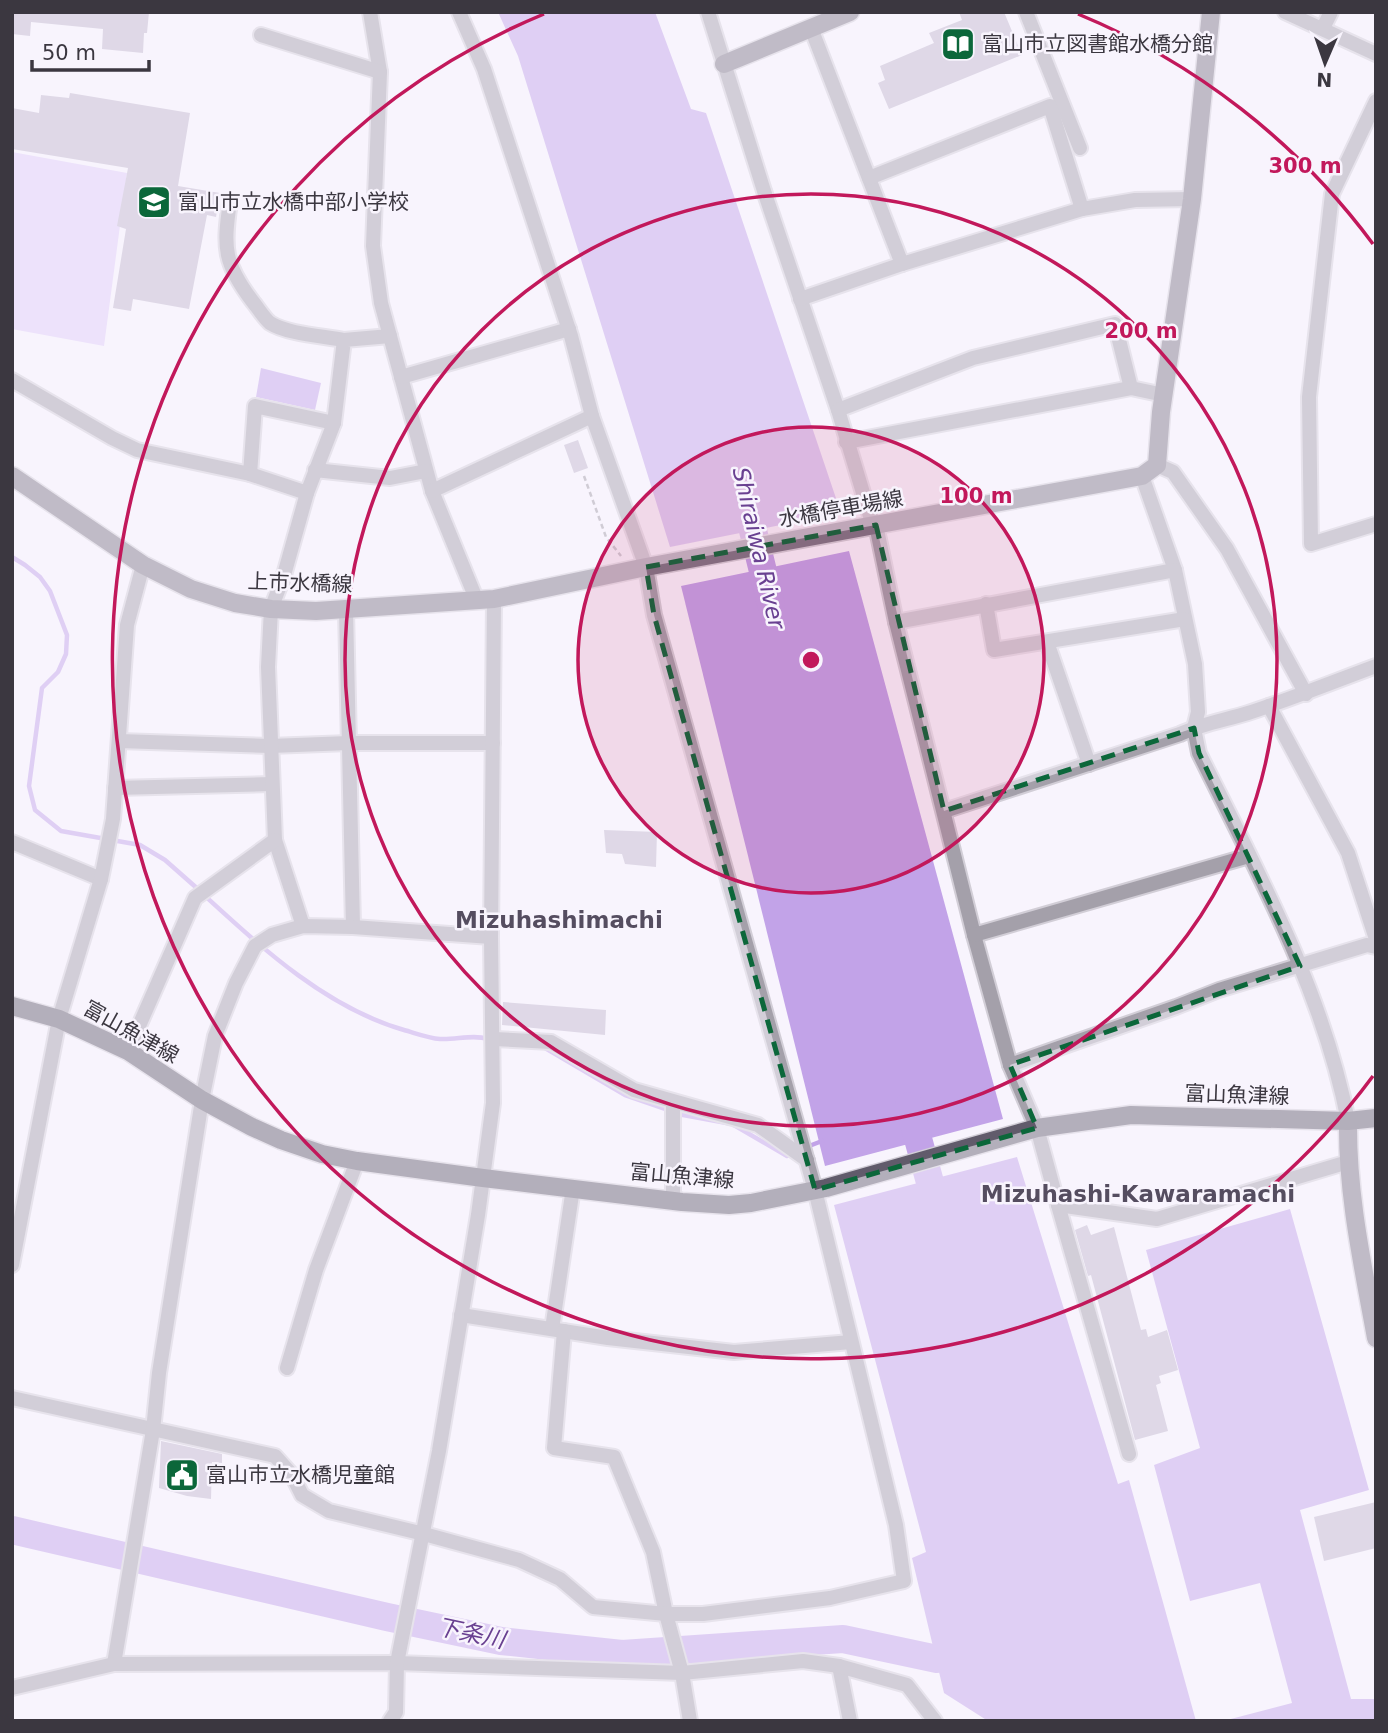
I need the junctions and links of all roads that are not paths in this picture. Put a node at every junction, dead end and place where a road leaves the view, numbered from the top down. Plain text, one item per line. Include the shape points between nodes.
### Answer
1 (370, 12) edge
2 (459, 12) edge
3 (708, 12) edge
4 (850, 12) edge
5 (1026, 12) edge
6 (1211, 12) edge
7 (1285, 12) edge
8 (1331, 12) edge
9 (1324, 28) junction
10 (811, 29) junction
11 (261, 35) dead end
12 (1376, 54) edge
13 (724, 64) junction
14 (380, 72) junction
15 (1376, 101) edge
16 (1056, 103) junction
17 (1080, 148) dead end
18 (869, 178) junction
19 (1192, 199) junction
20 (230, 202) dead end
21 (1082, 209) junction
22 (902, 264) junction
23 (800, 299) junction
24 (569, 329) junction
25 (390, 336) junction
26 (344, 340) junction
27 (401, 377) junction
28 (12, 380) edge
29 (1131, 388) junction
30 (1164, 395) junction
31 (838, 410) junction
32 (592, 416) junction
33 (334, 423) junction
34 (846, 442) junction
35 (1157, 465) junction
36 (315, 470) junction
37 (426, 471) junction
38 (250, 474) junction
39 (12, 476) edge
40 (1142, 477) junction
41 (432, 491) junction
42 (307, 493) junction
43 (1376, 524) edge
44 (876, 525) junction
45 (143, 565) junction
46 (646, 567) junction
47 (1175, 570) junction
48 (486, 600) junction
49 (986, 604) junction
50 (271, 609) junction
51 (346, 610) junction
52 (1185, 619) junction
53 (896, 622) junction
54 (1047, 642) junction
55 (1376, 666) edge
56 (1306, 694) junction
57 (1269, 706) junction
58 (1194, 727) junction
59 (119, 741) junction
60 (349, 743) junction
61 (493, 743) junction
62 (270, 746) junction
63 (1089, 764) junction
64 (271, 784) junction
65 (115, 788) junction
66 (943, 811) junction
67 (275, 840) junction
68 (12, 842) edge
69 (1249, 856) junction
70 (101, 879) junction
71 (303, 926) junction
72 (353, 927) junction
73 (974, 935) junction
74 (491, 937) junction
75 (1376, 939) edge
76 (1376, 947) edge
77 (1300, 966) junction
78 (12, 1006) edge
79 (59, 1020) junction
80 (494, 1039) junction
81 (128, 1051) junction
82 (1010, 1065) junction
83 (202, 1100) junction
84 (673, 1102) junction
85 (1376, 1118) edge
86 (1348, 1121) junction
87 (1029, 1131) junction
88 (807, 1160) junction
89 (357, 1161) junction
90 (1348, 1162) junction
91 (483, 1178) junction
92 (573, 1188) junction
93 (820, 1189) junction
94 (673, 1201) junction
95 (1058, 1205) junction
96 (12, 1265) edge
97 (461, 1315) junction
98 (558, 1330) junction
99 (1376, 1338) edge
100 (851, 1342) junction
101 (287, 1368) dead end
102 (12, 1398) edge
103 (152, 1430) junction
104 (1129, 1454) dead end
105 (424, 1534) junction
106 (666, 1615) junction
107 (397, 1663) junction
108 (114, 1664) junction
109 (839, 1666) junction
110 (680, 1668) junction
111 (12, 1688) edge
112 (933, 1720) edge
113 (390, 1721) edge
114 (690, 1721) edge
115 (850, 1721) edge

1 - 14 street
2 - 24 street via 484,69
3 - 13 street
4 - 10 main road
5 - 16 street
6 - 19 main road
7 - 9 street
8 - 9 street
9 - 12 street
10 - 13 main road
10 - 18 street
11 - 14 street
13 - 23 street
14 - 25 street via 373,246
15 - 43 street via 1332,194 1309,397 1311,544
16 - 17 street
16 - 18 street
16 - 21 street
18 - 22 street
19 - 21 street via 1135,200
19 - 30 main road
20 - 26 street via 225,237 229,262 237,281 270,323
21 - 22 street
22 - 23 street
23 - 31 street
24 - 27 street
24 - 32 street
25 - 26 street
25 - 27 street
26 - 33 street
27 - 37 street
28 - 38 street via 137,450
29 - 30 street
29 - 31 street via 1115,324 974,358
29 - 34 street
30 - 35 main road
31 - 34 street
32 - 41 street
32 - 46 street
33 - 36 street
33 - 38 street via 255,406
34 - 44 street
35 - 40 main road, 水橋停車場線
35 - 56 street via 1173,472 1227,548
36 - 37 street via 390,478
36 - 42 street
37 - 41 street
38 - 42 street
39 - 45 main road, 上市水橋線
40 - 44 main road, 水橋停車場線
40 - 47 street
41 - 48 street
42 - 50 street
44 - 46 main road, 水橋停車場線
44 - 53 street
45 - 50 main road, 上市水橋線 via 191,589
45 - 59 street via 127,625
46 - 48 main road, 水橋停車場線
46 - 88 street via 653,615
47 - 49 street
47 - 52 street
48 - 51 main road, 上市水橋線
48 - 61 street
49 - 53 street
49 - 54 street via 994,650
50 - 51 main road, 上市水橋線
50 - 62 street
51 - 60 street
52 - 54 street
52 - 58 street via 1195,664 1198,712
53 - 66 street
54 - 63 street
55 - 56 street
56 - 57 street
57 - 58 street
57 - 75 street via 1348,853
58 - 63 street
58 - 69 street via 1199,753
59 - 62 street
59 - 65 street
60 - 61 street
60 - 62 street
60 - 72 street
61 - 74 street
62 - 64 street
63 - 66 street
64 - 65 street
64 - 67 street
65 - 70 street
66 - 73 street
67 - 71 street
67 - 81 street via 195,898
68 - 70 street
69 - 73 street
69 - 77 street
70 - 79 street
71 - 72 street
71 - 83 street via 272,935 256,946 215,1035
72 - 74 street
73 - 82 street
74 - 80 street
76 - 77 street via 1367,944
77 - 82 street
77 - 86 street via 1341,1084
78 - 79 main road, 富山魚津線
79 - 81 main road, 富山魚津線
79 - 96 street
80 - 84 street via 551,1042 634,1090
80 - 91 street via 493,1103
81 - 83 main road, 富山魚津線
82 - 87 street
83 - 89 main road, 富山魚津線 via 281,1140
83 - 103 street
84 - 88 street via 758,1125
84 - 94 street
85 - 86 main road, 富山魚津線
86 - 87 main road, 富山魚津線 via 1131,1115
86 - 90 main road
87 - 93 main road, 富山魚津線
87 - 95 street
88 - 93 street
89 - 91 main road, 富山魚津線
89 - 101 street via 316,1270
90 - 95 street via 1157,1219
90 - 99 main road
91 - 92 main road, 富山魚津線
91 - 97 street
92 - 94 main road, 富山魚津線
92 - 98 street
93 - 94 main road, 富山魚津線 via 729,1205
93 - 100 street
95 - 104 street
97 - 98 street
97 - 105 street
98 - 100 street via 734,1352
98 - 106 street via 554,1448 614,1457 653,1552
100 - 106 street via 896,1525 904,1581 830,1598
102 - 103 street
103 - 105 street via 275,1456 302,1495 329,1511
103 - 108 street
105 - 106 street via 519,1560 560,1579 593,1607
105 - 107 street
106 - 110 street
107 - 108 street
107 - 110 street
107 - 113 street via 396,1712
108 - 111 street
109 - 110 street via 803,1661
109 - 112 street via 907,1685
109 - 115 street
110 - 114 street

